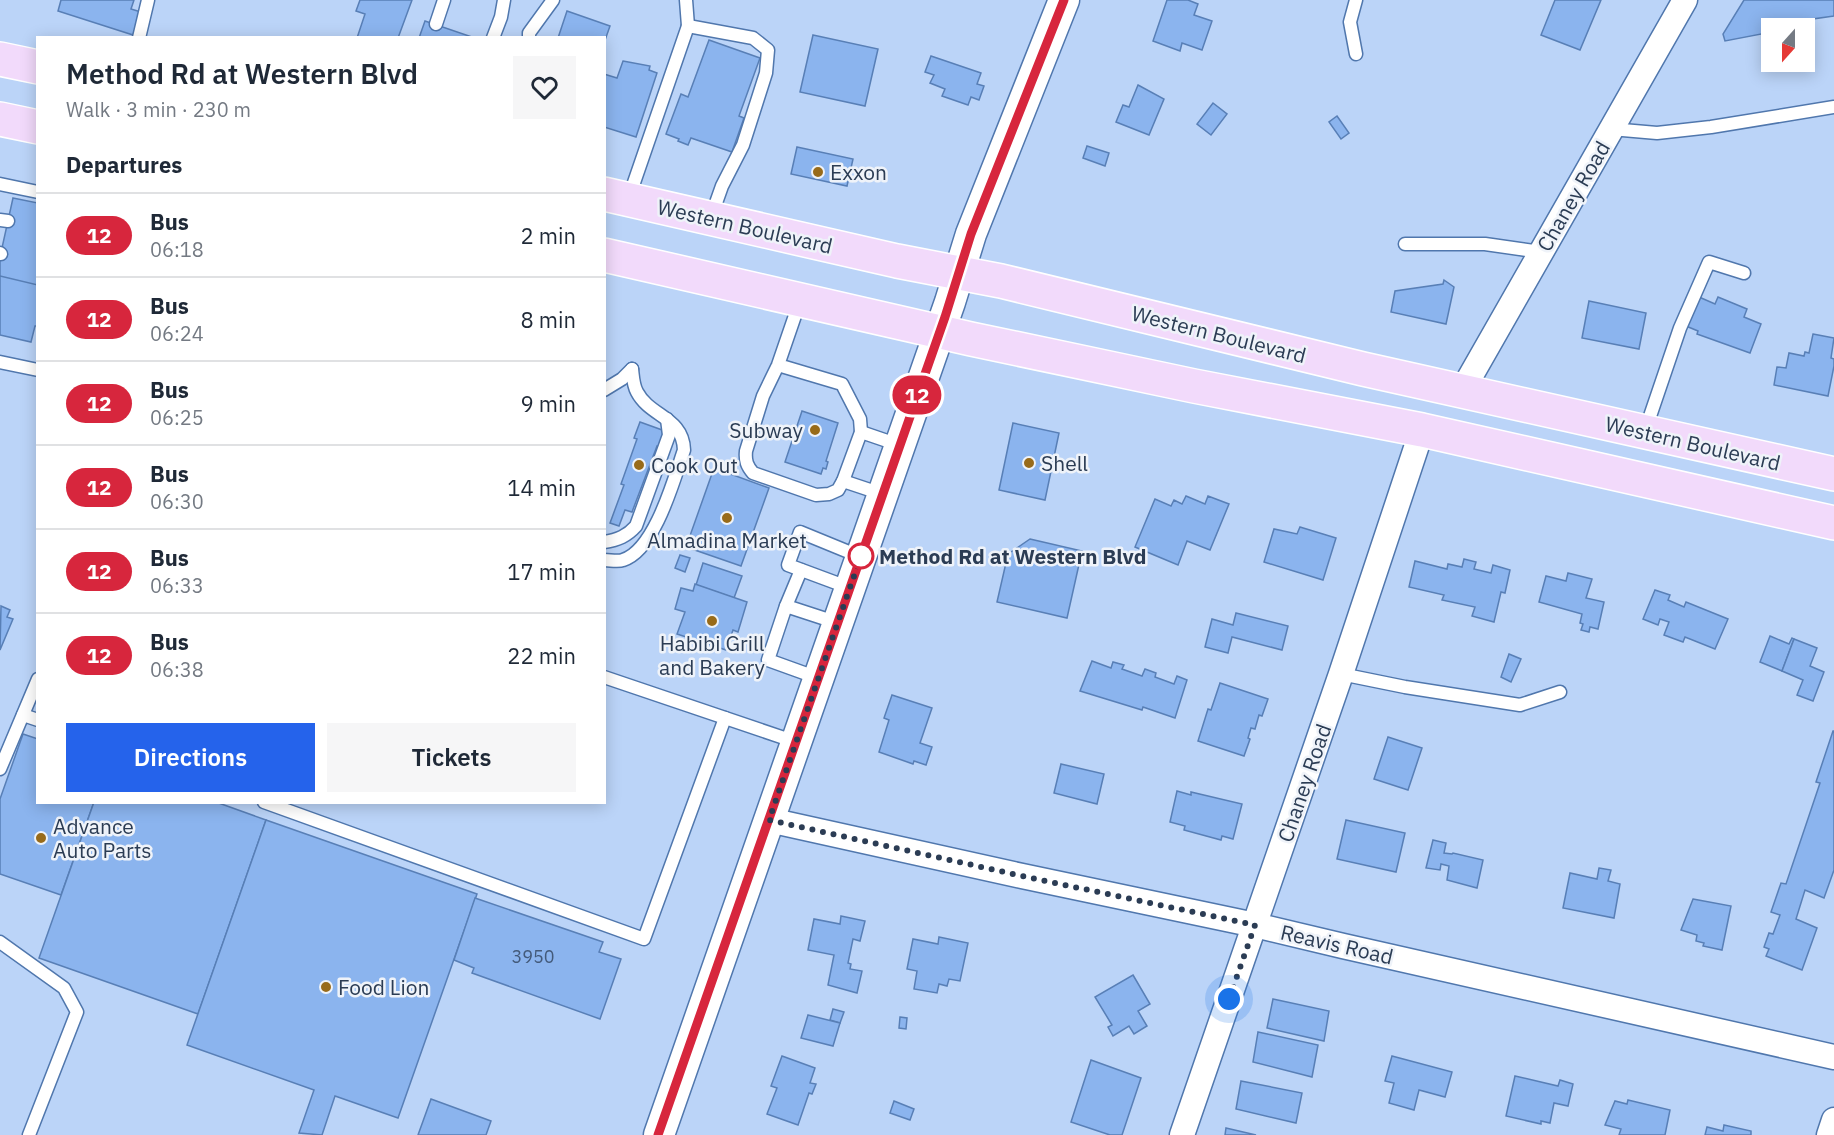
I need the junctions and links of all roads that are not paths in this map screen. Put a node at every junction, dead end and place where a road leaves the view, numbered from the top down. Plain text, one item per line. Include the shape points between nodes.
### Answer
1 (148, 0) edge
2 (444, 0) edge
3 (504, 0) edge
4 (553, 0) edge
5 (686, 0) edge
6 (1064, 0) edge
7 (1356, 0) edge
8 (1685, 0) edge
9 (436, 24) dead end
10 (688, 26) junction
11 (139, 36) edge
12 (494, 36) edge
13 (529, 36) edge
14 (1356, 54) dead end
15 (0, 59) edge
16 (36, 67) edge
17 (1834, 107) edge
18 (0, 119) edge
19 (36, 127) edge
20 (1611, 129) junction
21 (0, 184) edge
22 (36, 192) edge
23 (616, 197) edge
24 (711, 218) junction
25 (1405, 244) dead end
26 (1541, 252) junction
27 (606, 255) edge
28 (1744, 273) dead end
29 (801, 300) junction
30 (949, 302) junction
31 (0, 362) edge
32 (778, 365) junction
33 (36, 370) edge
34 (606, 389) edge
35 (1462, 391) junction
36 (667, 419) junction
37 (1422, 430) junction
38 (861, 432) junction
39 (1644, 432) junction
40 (900, 445) junction
41 (1834, 474) edge
42 (843, 481) junction
43 (882, 494) junction
44 (1834, 523) edge
45 (606, 542) edge
46 (861, 557) junction
47 (606, 560) edge
48 (801, 570) junction
49 (850, 588) junction
50 (786, 606) junction
51 (838, 623) junction
52 (1341, 674) junction
53 (819, 678) junction
54 (606, 679) edge
55 (36, 684) edge
56 (1560, 692) dead end
57 (23, 715) junction
58 (725, 718) junction
59 (36, 719) edge
60 (796, 742) junction
61 (0, 769) edge
62 (270, 804) edge
63 (769, 820) junction
64 (1255, 925) junction
65 (0, 942) edge
66 (1834, 1057) edge
67 (1834, 1120) edge
68 (29, 1135) edge
69 (658, 1135) edge
70 (1182, 1135) edge
71 (1829, 1135) edge

1 - 11 lane
2 - 9 lane
3 - 12 lane
4 - 13 lane
5 - 10 lane
6 - 30 street via 971,234
7 - 14 lane via 1350,22
8 - 20 street, Chaney Road
10 - 23 lane
10 - 24 lane via 753,38 768,50 766,73 743,145
15 - 16 main road
17 - 20 lane via 1657,133
18 - 19 main road
20 - 26 street, Chaney Road
21 - 22 lane
23 - 24 main road, Western Boulevard
24 - 30 main road, Western Boulevard via 888,259
25 - 26 lane via 1485,244
26 - 35 street, Chaney Road
27 - 29 main road, Western Boulevard
28 - 39 lane via 1709,262 1680,328
29 - 30 main road, Western Boulevard
29 - 32 lane
30 - 35 main road, Western Boulevard via 1001,281
30 - 37 main road, Western Boulevard via 1184,384
30 - 40 street
31 - 33 lane
32 - 38 lane via 842,384 860,419
32 - 42 lane via 763,396 746,451 748,467 753,473 816,495 838,490
34 - 36 lane via 632,369 637,393
35 - 39 main road, Western Boulevard
36 - 45 lane via 669,435 636,526 628,535
36 - 47 lane via 684,439 684,450 658,522 635,553 623,560
37 - 44 main road, Western Boulevard
37 - 52 street, Chaney Road
38 - 40 lane
38 - 42 lane
39 - 41 main road, Western Boulevard
40 - 43 street
42 - 43 lane
43 - 46 street
46 - 48 lane via 800,532 788,565
46 - 49 street
48 - 49 lane
48 - 50 lane
49 - 51 street
50 - 51 lane
50 - 53 lane via 768,660
51 - 53 street
52 - 56 lane via 1520,705
52 - 64 street, Chaney Road
53 - 60 street
54 - 58 lane
55 - 57 lane
57 - 59 lane
57 - 61 lane
58 - 60 lane
58 - 62 lane via 644,939
60 - 63 street
63 - 64 street, Reavis Road
63 - 69 street
64 - 66 street, Reavis Road
64 - 70 street, Chaney Road
65 - 68 lane via 64,988 77,1012
67 - 71 street

